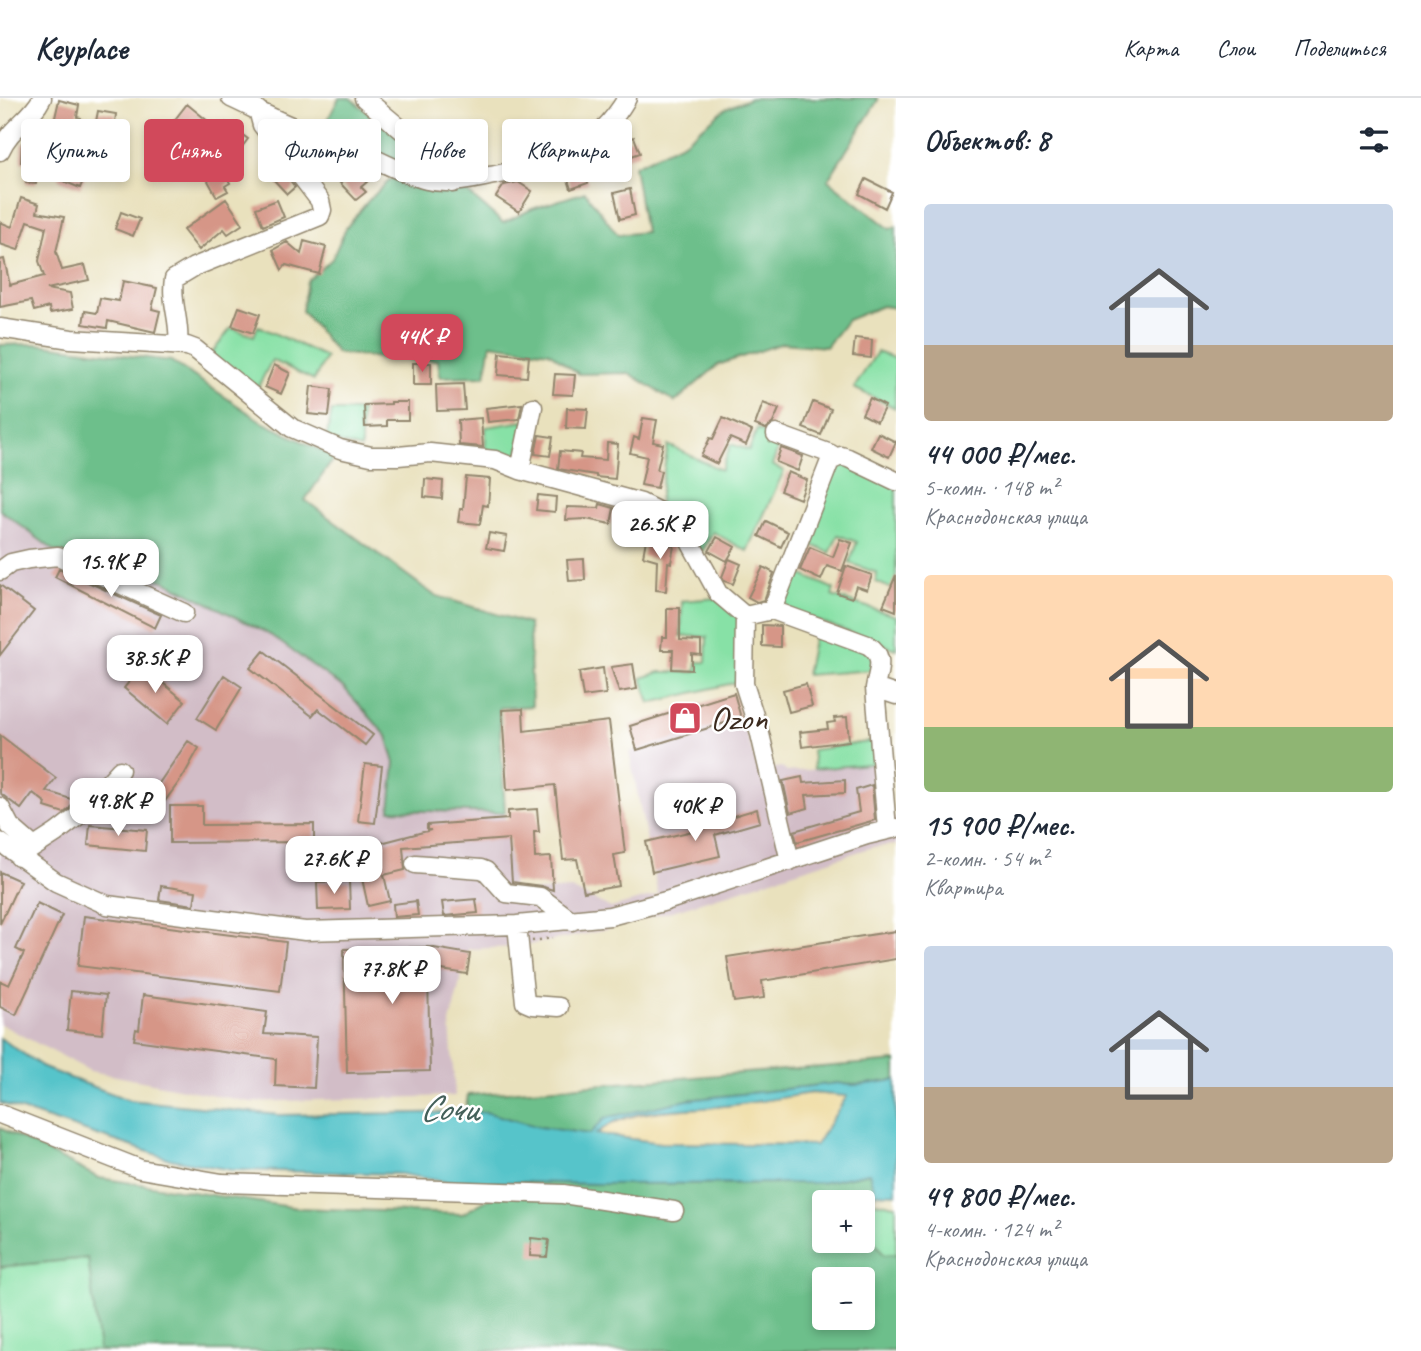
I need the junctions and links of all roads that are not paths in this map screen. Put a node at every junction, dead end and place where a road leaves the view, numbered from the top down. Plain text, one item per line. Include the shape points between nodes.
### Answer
1 (42, 98) edge
2 (231, 98) edge
3 (364, 98) edge
4 (627, 98) edge
5 (258, 110) junction
6 (0, 151) edge
7 (453, 183) junction
8 (0, 328) edge
9 (178, 345) junction
10 (533, 407) dead end
11 (776, 434) dead end
12 (831, 454) dead end
13 (520, 470) junction
14 (896, 481) edge
15 (0, 571) edge
16 (772, 610) junction
17 (184, 613) dead end
18 (745, 616) junction
19 (875, 688) junction
20 (896, 695) edge
21 (120, 770) dead end
22 (0, 807) edge
23 (891, 829) edge
24 (0, 842) edge
25 (27, 852) junction
26 (790, 860) junction
27 (415, 864) dead end
28 (572, 921) junction
29 (517, 925) junction
30 (559, 1007) dead end
31 (0, 1114) edge
32 (674, 1211) dead end

1 - 6 street via 37,109 6,137
2 - 5 street
3 - 7 street via 435,157
4 - 7 street via 599,135 563,158
5 - 7 street via 425,180
5 - 9 street via 262,125 320,201 320,216 174,279
8 - 9 street via 71,339
9 - 13 street via 195,349 292,428 340,449 372,456 459,455 495,460
10 - 13 street
11 - 12 street
13 - 18 street via 641,503 679,522 718,593
14 - 16 street via 848,458 830,461
15 - 17 street via 11,563 58,556
16 - 18 street
16 - 19 street via 878,651
18 - 26 street via 744,684
19 - 20 street
19 - 23 street
21 - 25 street via 78,816
22 - 25 street
23 - 26 street
24 - 25 street
25 - 29 street via 56,882 107,905 305,931
26 - 28 street via 636,910
27 - 28 street via 481,869 506,893 540,897
28 - 29 street
29 - 30 street via 525,1002
31 - 32 street via 141,1168 222,1182 563,1194

